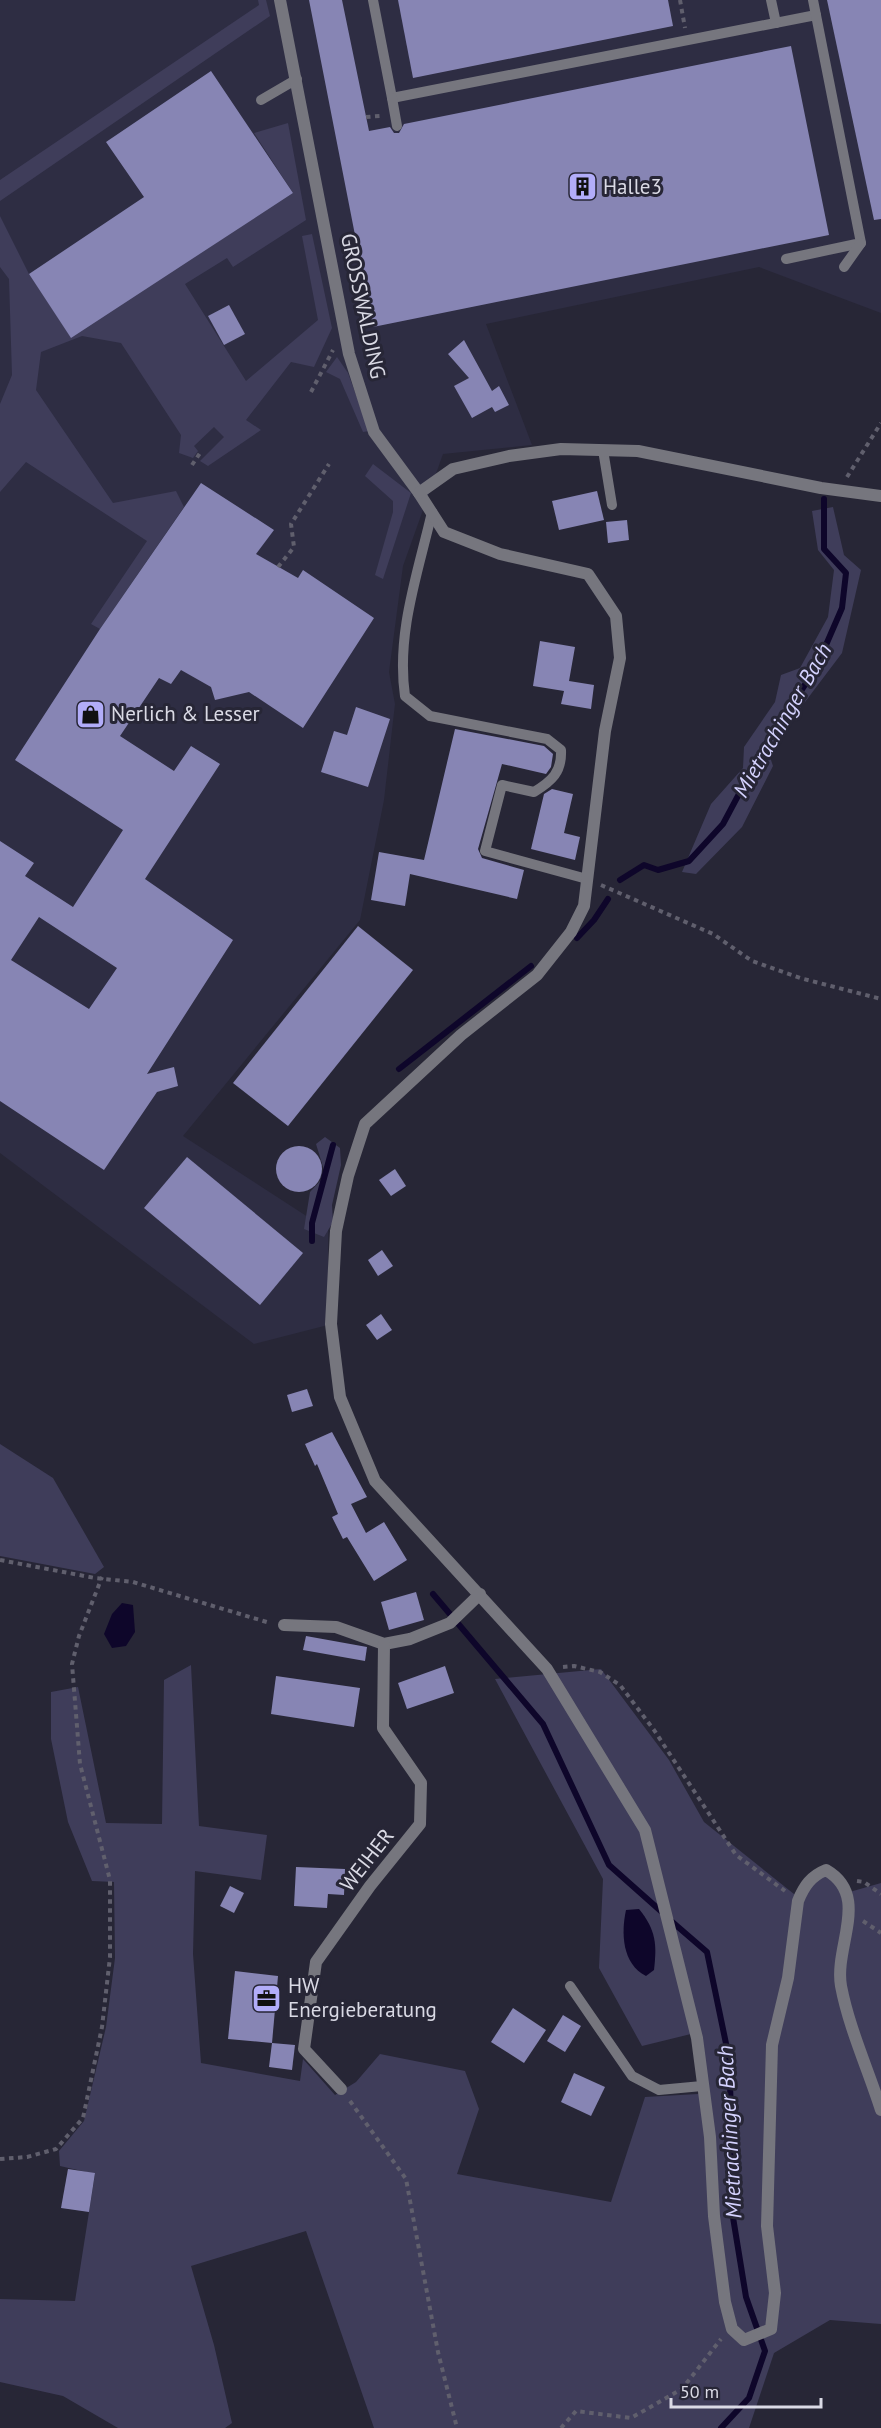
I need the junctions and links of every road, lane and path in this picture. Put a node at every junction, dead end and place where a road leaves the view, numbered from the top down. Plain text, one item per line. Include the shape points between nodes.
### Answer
1 (280, 0) edge
2 (373, 0) edge
3 (680, 0) edge
4 (771, 0) edge
5 (813, 0) edge
6 (816, 15) junction
7 (776, 23) junction
8 (688, 40) junction
9 (297, 80) junction
10 (392, 98) junction
11 (261, 100) dead end
12 (397, 126) dead end
13 (861, 243) junction
14 (786, 259) dead end
15 (844, 267) dead end
16 (333, 351) dead end
17 (310, 392) dead end
18 (881, 423) edge
19 (603, 450) junction
20 (200, 453) dead end
21 (329, 464) dead end
22 (192, 465) dead end
23 (839, 491) junction
24 (419, 492) junction
25 (881, 496) edge
26 (612, 505) dead end
27 (432, 512) junction
28 (278, 567) dead end
29 (587, 879) junction
30 (881, 999) edge
31 (0, 1560) edge
32 (102, 1577) junction
33 (480, 1594) junction
34 (284, 1625) joint
35 (384, 1644) junction
36 (547, 1669) junction
37 (798, 1901) junction
38 (570, 1986) dead end
39 (702, 2086) junction
40 (341, 2089) joint
41 (881, 2110) edge
42 (0, 2159) edge
43 (732, 2329) junction
44 (457, 2428) edge
45 (561, 2428) edge

1 - 9 street, GROSSWALDING
2 - 10 lane
3 - 8 path
4 - 7 lane
5 - 6 lane
6 - 7 lane
6 - 13 lane
7 - 8 lane
8 - 10 lane
9 - 11 lane
9 - 24 street, GROSSWALDING via 350,354 374,432
10 - 12 lane
13 - 14 lane
13 - 15 lane
16 - 17 path
18 - 23 path
19 - 23 street via 638,451
19 - 24 street via 561,449 465,466 453,469
19 - 26 lane
20 - 22 path
21 - 28 path via 291,524 294,547
23 - 25 street
24 - 27 street, GROSSWALDING
27 - 29 street, GROSSWALDING via 444,532 500,554 588,574 616,616 620,658 605,731
27 - 29 lane via 409,600 401,669 405,696 430,716 547,739 561,750 562,764 553,780 534,792 502,785 485,850
29 - 30 path via 713,934 752,961
29 - 33 street, GROSSWALDING via 584,906 571,932 537,975 461,1035 365,1124 336,1231 331,1324 340,1397 375,1481
31 - 32 path
32 - 34 path via 133,1582 262,1622
32 - 42 path via 78,1636 72,1664 80,1764 110,1880 110,1957 102,2027 83,2118 56,2149
33 - 35 street via 450,1623 410,1639
33 - 36 street
34 - 35 street via 336,1628
35 - 40 street, WEIHER via 383,1728 421,1784 420,1824 316,1962 304,2049
36 - 37 path via 574,1666 600,1672 620,1685 736,1855
36 - 39 street via 645,1830 697,2038
37 - 41 street via 814,1875 826,1870 838,1878 846,1894 850,1912 843,1942 841,1984
37 - 43 street via 788,1978 772,2045 767,2226 775,2293 771,2329 746,2339
38 - 39 lane via 632,2076 660,2090
39 - 43 street via 722,2281
40 - 44 path via 406,2179 438,2352
43 - 45 path via 714,2344 682,2389 631,2418 576,2411

